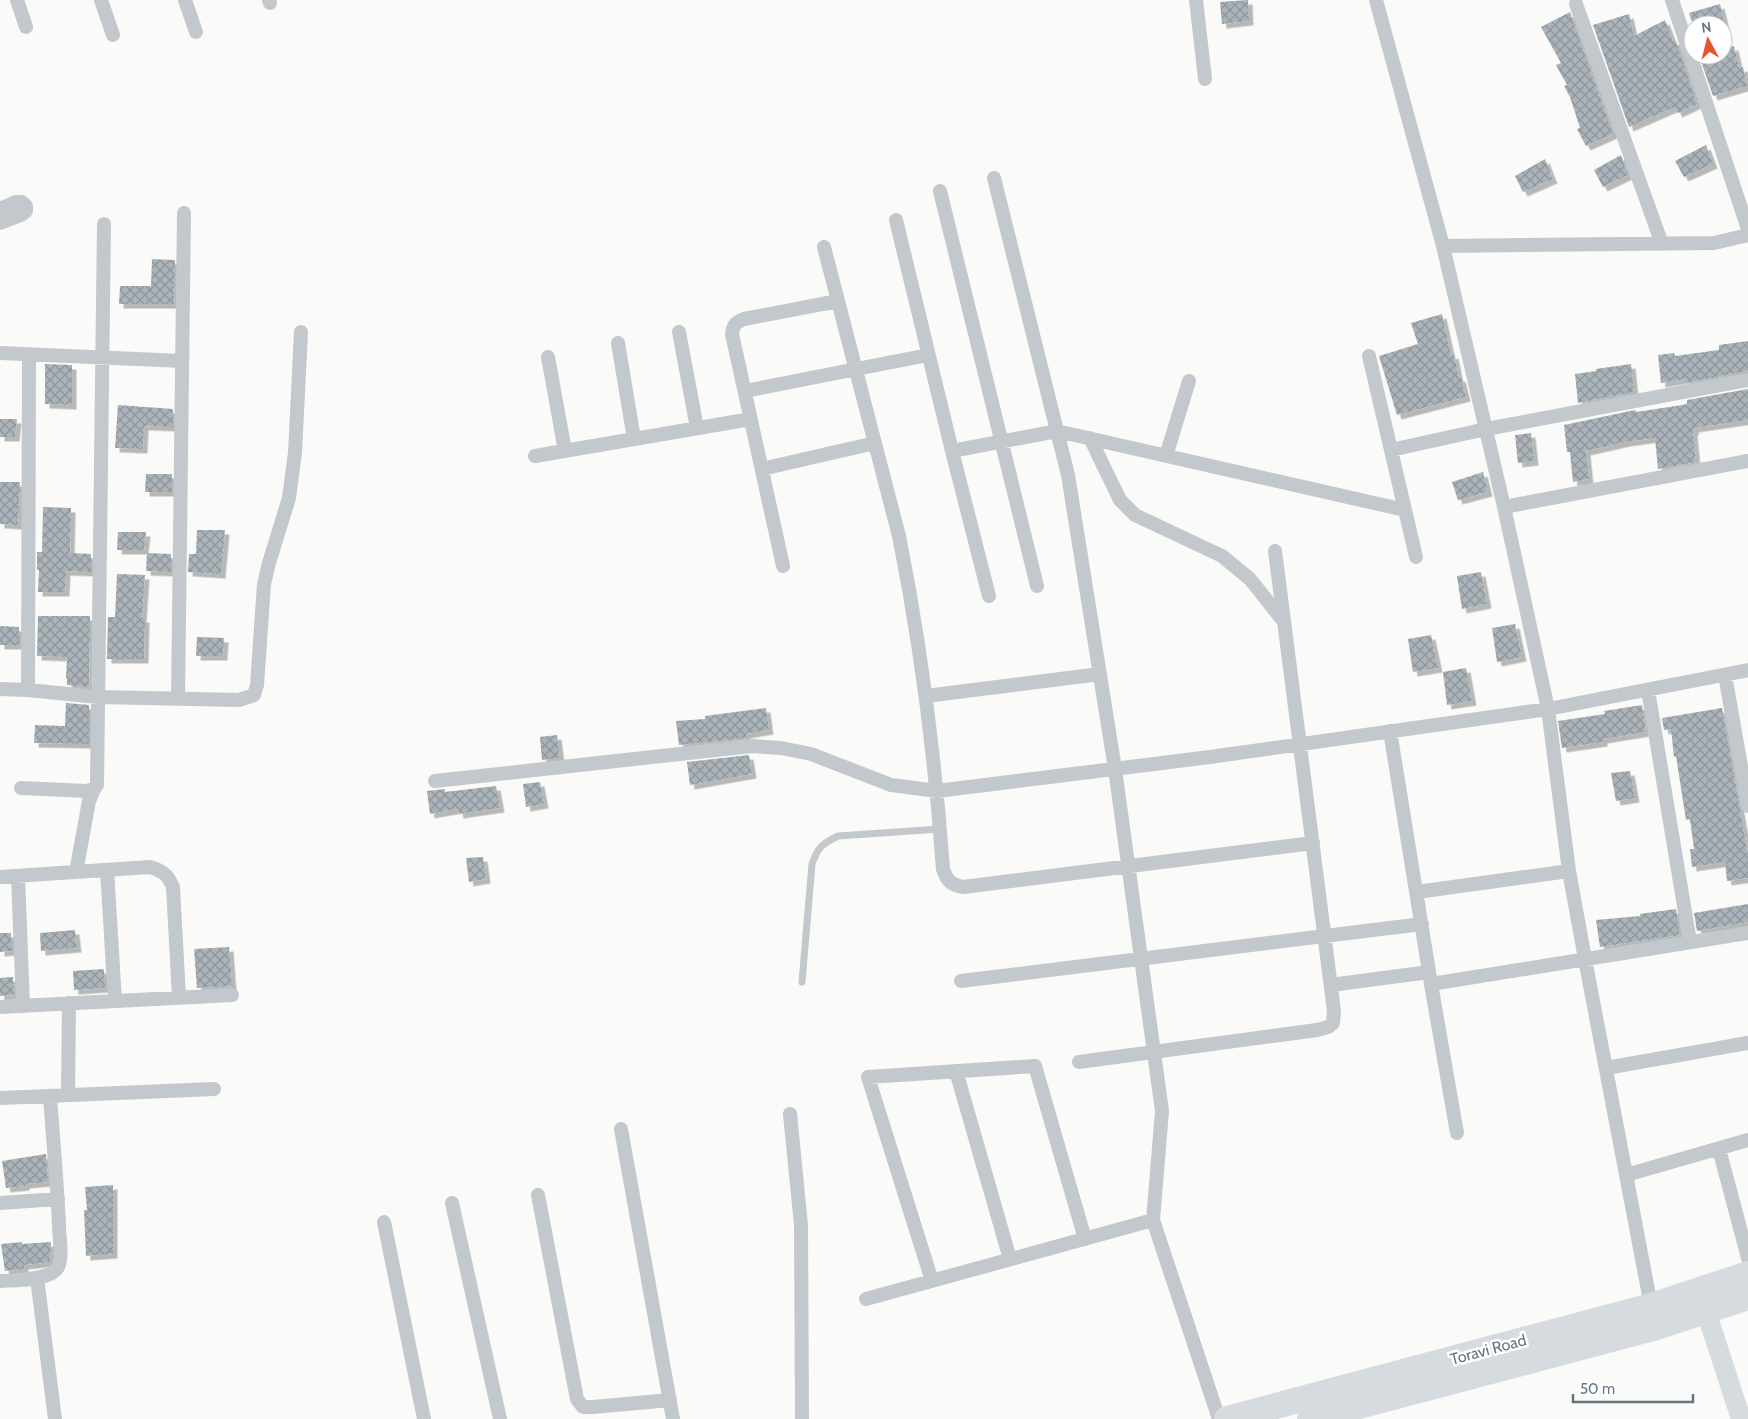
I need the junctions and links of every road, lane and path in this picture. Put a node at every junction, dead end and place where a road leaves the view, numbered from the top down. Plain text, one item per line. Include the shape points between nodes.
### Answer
1 (16, 0) edge
2 (101, 0) edge
3 (185, 0) edge
4 (1196, 0) edge
5 (1376, 0) edge
6 (1672, 0) edge
7 (1576, 4) dead end
8 (26, 28) dead end
9 (196, 32) dead end
10 (113, 35) dead end
11 (1205, 80) dead end
12 (994, 178) dead end
13 (940, 191) dead end
14 (0, 208) edge
15 (184, 213) dead end
16 (896, 220) dead end
17 (0, 223) edge
18 (104, 224) dead end
19 (1748, 229) edge
20 (1748, 235) edge
21 (1662, 244) junction
22 (1443, 246) junction
23 (824, 247) dead end
24 (838, 301) junction
25 (301, 332) dead end
26 (679, 332) dead end
27 (618, 343) dead end
28 (0, 353) edge
29 (29, 354) junction
30 (928, 355) junction
31 (1369, 356) dead end
32 (102, 357) junction
33 (548, 357) dead end
34 (182, 361) junction
35 (856, 369) junction
36 (1748, 380) edge
37 (1189, 381) dead end
38 (745, 391) junction
39 (751, 419) junction
40 (697, 428) junction
41 (1486, 429) junction
42 (1057, 431) junction
43 (1090, 438) junction
44 (634, 439) junction
45 (1001, 442) junction
46 (875, 443) junction
47 (1391, 450) junction
48 (565, 451) junction
49 (952, 451) junction
50 (536, 456) dead end
51 (1166, 456) junction
52 (1748, 462) edge
53 (762, 469) junction
54 (1504, 507) junction
55 (1405, 510) junction
56 (1275, 551) dead end
57 (1416, 557) dead end
58 (783, 566) dead end
59 (1037, 586) dead end
60 (989, 596) dead end
61 (1284, 623) junction
62 (1748, 670) edge
63 (1100, 674) junction
64 (1725, 675) junction
65 (0, 690) edge
66 (28, 690) junction
67 (1648, 690) junction
68 (98, 696) junction
69 (926, 696) junction
70 (178, 699) junction
71 (1548, 709) junction
72 (1390, 731) junction
73 (1300, 744) junction
74 (1115, 769) junction
75 (436, 781) dead end
76 (21, 788) dead end
77 (94, 789) junction
78 (938, 791) junction
79 (1748, 806) edge
80 (940, 829) junction
81 (1313, 843) junction
82 (1128, 866) junction
83 (107, 870) junction
84 (1569, 871) junction
85 (76, 872) junction
86 (18, 876) junction
87 (0, 877) edge
88 (1417, 892) junction
89 (1422, 924) junction
90 (1748, 933) edge
91 (1324, 936) junction
92 (1690, 942) junction
93 (1141, 959) junction
94 (1584, 959) junction
95 (1430, 978) junction
96 (961, 981) dead end
97 (802, 982) dead end
98 (1331, 985) junction
99 (232, 995) dead end
100 (179, 998) junction
101 (115, 1001) junction
102 (69, 1004) junction
103 (23, 1006) junction
104 (0, 1007) edge
105 (1748, 1043) edge
106 (1154, 1052) junction
107 (1079, 1062) dead end
108 (1606, 1068) junction
109 (956, 1071) junction
110 (214, 1089) dead end
111 (68, 1095) junction
112 (50, 1096) junction
113 (0, 1098) edge
114 (790, 1114) dead end
115 (621, 1129) dead end
116 (1457, 1132) dead end
117 (1748, 1140) edge
118 (1719, 1148) junction
119 (1626, 1176) junction
120 (538, 1195) dead end
121 (58, 1199) junction
122 (0, 1202) edge
123 (452, 1203) dead end
124 (1153, 1220) junction
125 (384, 1222) dead end
126 (1085, 1239) junction
127 (1748, 1258) edge
128 (1010, 1259) junction
129 (1748, 1274) edge
130 (37, 1278) junction
131 (0, 1281) edge
132 (932, 1281) junction
133 (1748, 1297) edge
134 (866, 1299) dead end
135 (1651, 1306) junction
136 (1706, 1311) junction
137 (670, 1400) junction
138 (55, 1419) edge
139 (424, 1419) edge
140 (500, 1419) edge
141 (673, 1419) edge
142 (802, 1419) edge
143 (1219, 1419) edge
144 (1227, 1419) edge
145 (1310, 1419) edge
146 (1741, 1419) edge

1 - 8 street
2 - 10 street
3 - 9 street
4 - 11 street
5 - 22 street
6 - 19 street
7 - 21 street
12 - 42 street
13 - 45 street
14 - 17 street via 16,202 26,206 21,215
15 - 34 street
16 - 30 street
18 - 32 street
20 - 21 street via 1714,243
21 - 22 street
22 - 41 street
23 - 24 street
24 - 35 street
24 - 38 street via 737,322 732,334
25 - 70 street via 295,453 289,498 264,584 254,695 239,700
26 - 40 street
27 - 44 street
28 - 29 street
29 - 32 street
29 - 66 street
30 - 35 street
30 - 49 street
31 - 47 street
32 - 34 street
32 - 68 street
33 - 48 street
34 - 70 street
35 - 38 street
35 - 46 street
36 - 41 street
37 - 51 street
38 - 39 street
39 - 40 street
39 - 53 street
40 - 44 street
41 - 47 street
41 - 54 street
42 - 43 street
42 - 45 street
42 - 63 street via 1068,475
43 - 51 street
43 - 61 street via 1120,500 1135,515 1222,556 1250,579
44 - 48 street
45 - 49 street
45 - 59 street
46 - 53 street
46 - 69 street via 903,555
47 - 55 street
48 - 50 street
49 - 60 street
51 - 55 street
52 - 54 street
53 - 58 street
54 - 71 street
55 - 57 street
56 - 61 street
61 - 73 street
62 - 64 street
63 - 69 street
63 - 74 street
64 - 67 street
64 - 79 street
65 - 66 street
66 - 68 street
67 - 71 street
67 - 92 street
68 - 70 street
68 - 77 street via 98,778
69 - 78 street
71 - 72 street
71 - 84 street
72 - 73 street
72 - 88 street
73 - 74 street
73 - 81 street
74 - 78 street
74 - 82 street
75 - 78 street via 752,746 811,754 891,785
76 - 77 street
77 - 85 street
78 - 80 street
80 - 82 street via 946,879 963,887
80 - 97 lane via 838,836 825,842 812,864
81 - 82 street
81 - 91 street
82 - 93 street
83 - 85 street
83 - 100 street via 150,867 168,876 173,887
83 - 101 street
84 - 88 street
84 - 94 street
85 - 86 street
86 - 87 street
86 - 103 street
88 - 89 street
89 - 91 street
89 - 95 street
90 - 92 street
91 - 93 street
91 - 98 street
92 - 94 street
93 - 96 street
93 - 106 street
94 - 95 street
94 - 108 street
95 - 98 street
95 - 116 street
98 - 106 street via 1334,1012 1333,1023 1328,1027
99 - 100 street
100 - 101 street
101 - 102 street
102 - 103 street
102 - 111 street
103 - 104 street
105 - 108 street
106 - 107 street
106 - 124 street via 1162,1110
108 - 119 street
109 - 126 street via 1035,1066
109 - 128 street
109 - 132 street via 868,1077
110 - 111 street
111 - 112 street
112 - 113 street
112 - 121 street
114 - 142 street via 802,1225
115 - 137 street
117 - 118 street
118 - 119 street
118 - 127 street
119 - 135 street
120 - 137 street via 577,1399 583,1407
121 - 122 street
121 - 130 street via 58,1266 50,1274
123 - 140 street
124 - 126 street
124 - 143 street
125 - 139 street
126 - 128 street
128 - 132 street
129 - 135 highway, Toravi Road
130 - 131 street
130 - 138 street
132 - 134 street
133 - 136 highway, Toravi Road
135 - 144 highway, Toravi Road
136 - 145 highway, Toravi Road
136 - 146 street
137 - 141 street

